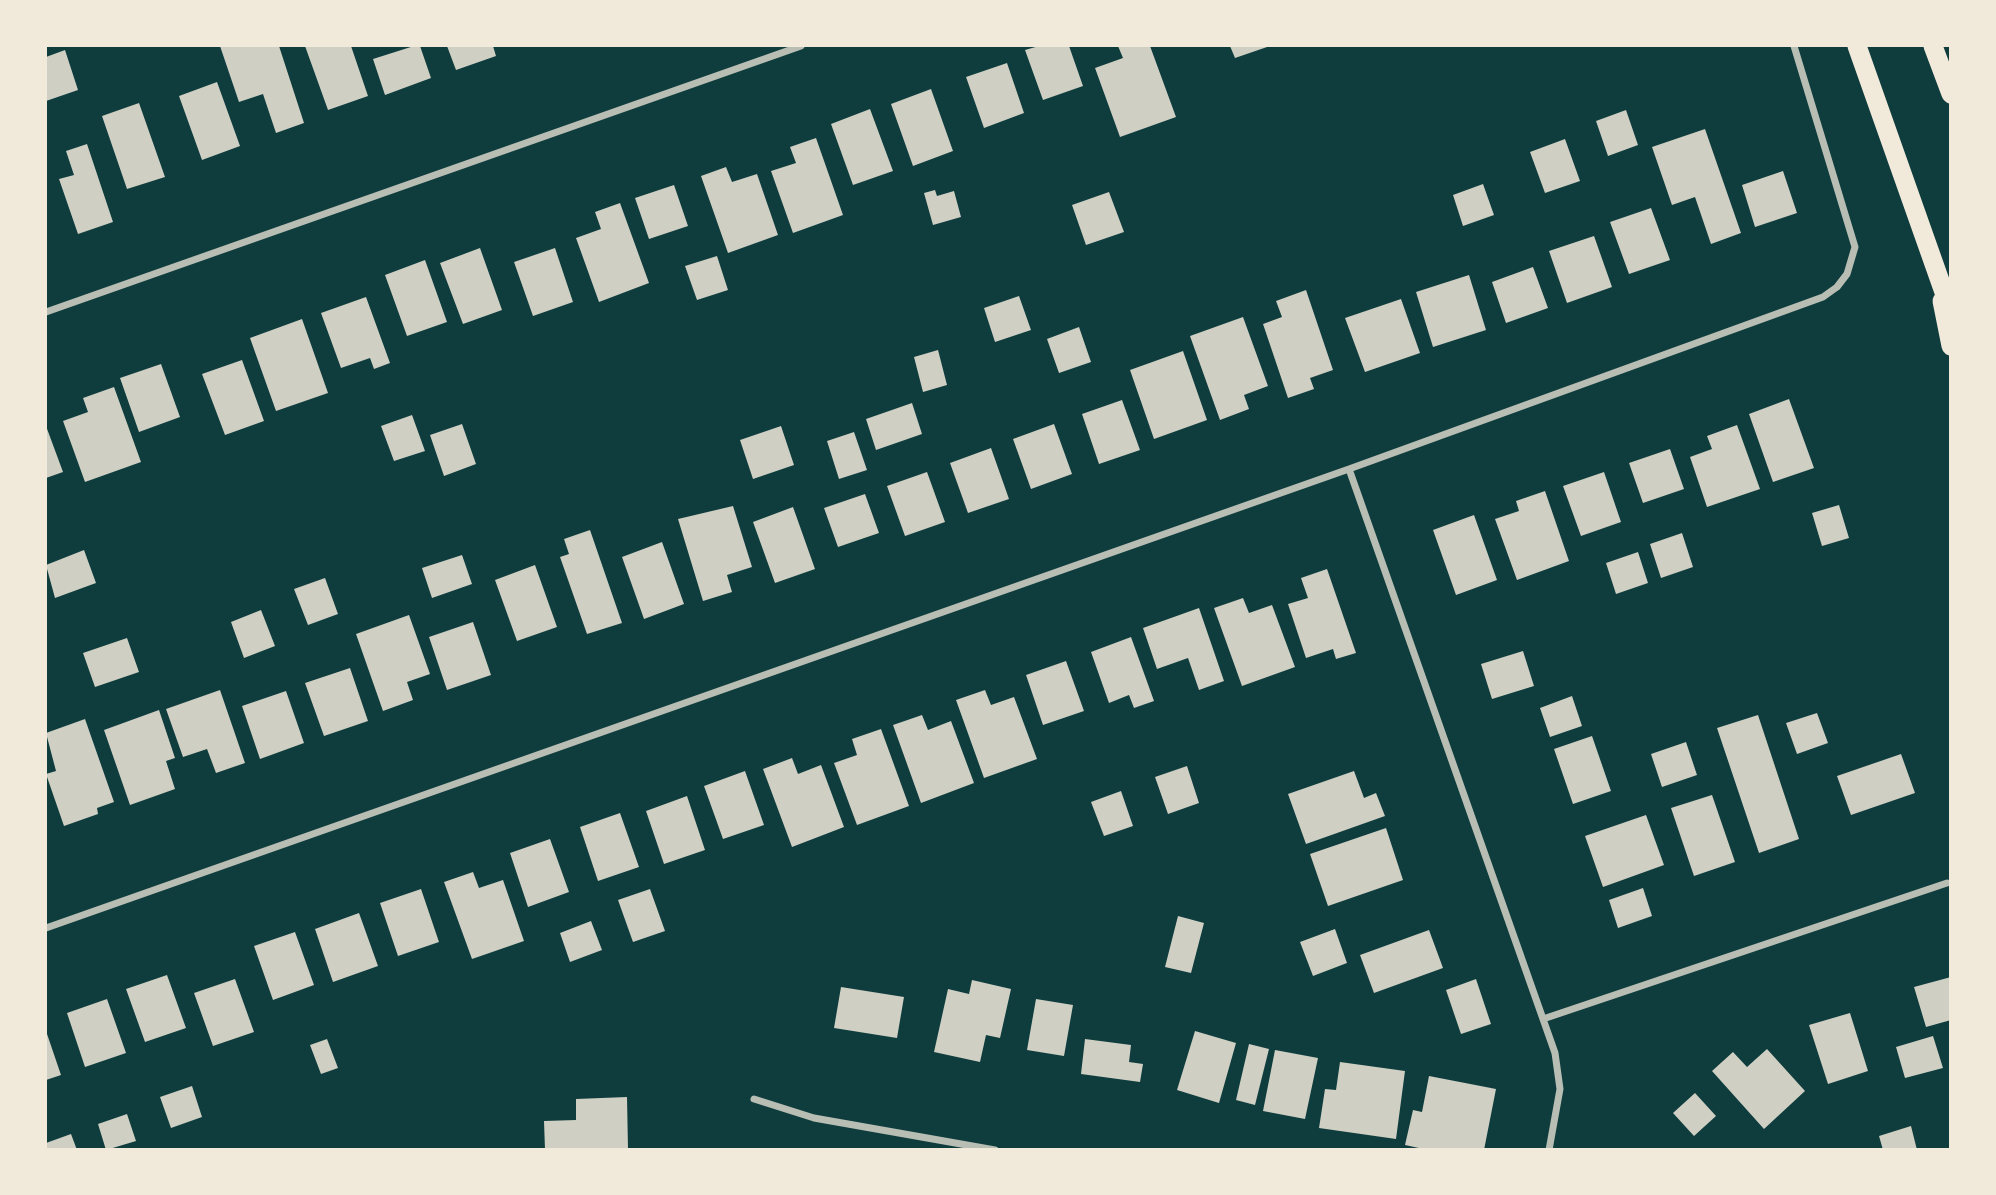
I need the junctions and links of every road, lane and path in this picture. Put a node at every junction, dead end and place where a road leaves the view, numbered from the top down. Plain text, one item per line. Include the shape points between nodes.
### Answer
1 (802, 46) edge
2 (1794, 46) edge
3 (1857, 46) edge
4 (1933, 46) edge
5 (1951, 94) edge
6 (1934, 266) junction
7 (46, 312) edge
8 (1951, 312) edge
9 (1951, 346) edge
10 (1349, 469) junction
11 (1947, 883) dead end
12 (46, 929) edge
13 (1543, 1019) junction
14 (754, 1099) dead end
15 (995, 1150) edge
16 (1549, 1150) edge

1 - 7 street
2 - 10 street via 1855,247 1847,274 1837,287 1823,297
3 - 6 highway
4 - 5 highway
6 - 8 highway
6 - 9 highway
10 - 12 street
10 - 13 street
11 - 13 street
13 - 16 street via 1555,1053 1560,1089
14 - 15 street via 814,1118

